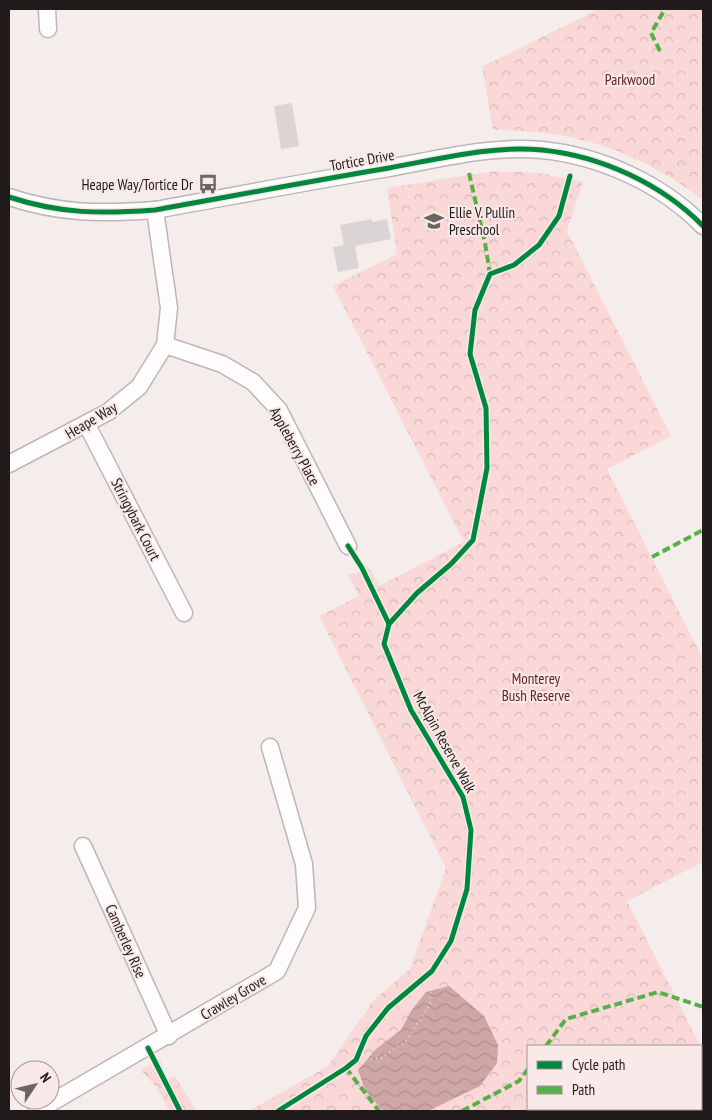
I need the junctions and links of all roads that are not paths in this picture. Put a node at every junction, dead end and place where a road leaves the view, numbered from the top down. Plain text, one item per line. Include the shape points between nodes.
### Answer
1 (47, 9) edge
2 (48, 28) dead end
3 (9, 197) edge
4 (155, 210) junction
5 (703, 226) edge
6 (165, 345) junction
7 (87, 425) junction
8 (9, 464) edge
9 (348, 546) dead end
10 (184, 613) dead end
11 (270, 747) dead end
12 (83, 846) dead end
13 (169, 1036) junction
14 (37, 1111) edge

1 - 2 street
3 - 4 street, Tortice Drive via 62,211 119,213
4 - 5 street, Tortice Drive via 437,159 503,149 541,150 574,155 641,180 689,212
4 - 6 street, Heape Way via 169,308
6 - 7 street, Heape Way via 139,387
6 - 9 street, Appleberry Place via 222,364 253,382 279,410
7 - 8 street, Heape Way
7 - 10 street, Stringybark Court
11 - 13 street, Crawley Grove via 304,864 307,908 277,971
12 - 13 street, Camberley Rise
13 - 14 street, Crawley Grove

